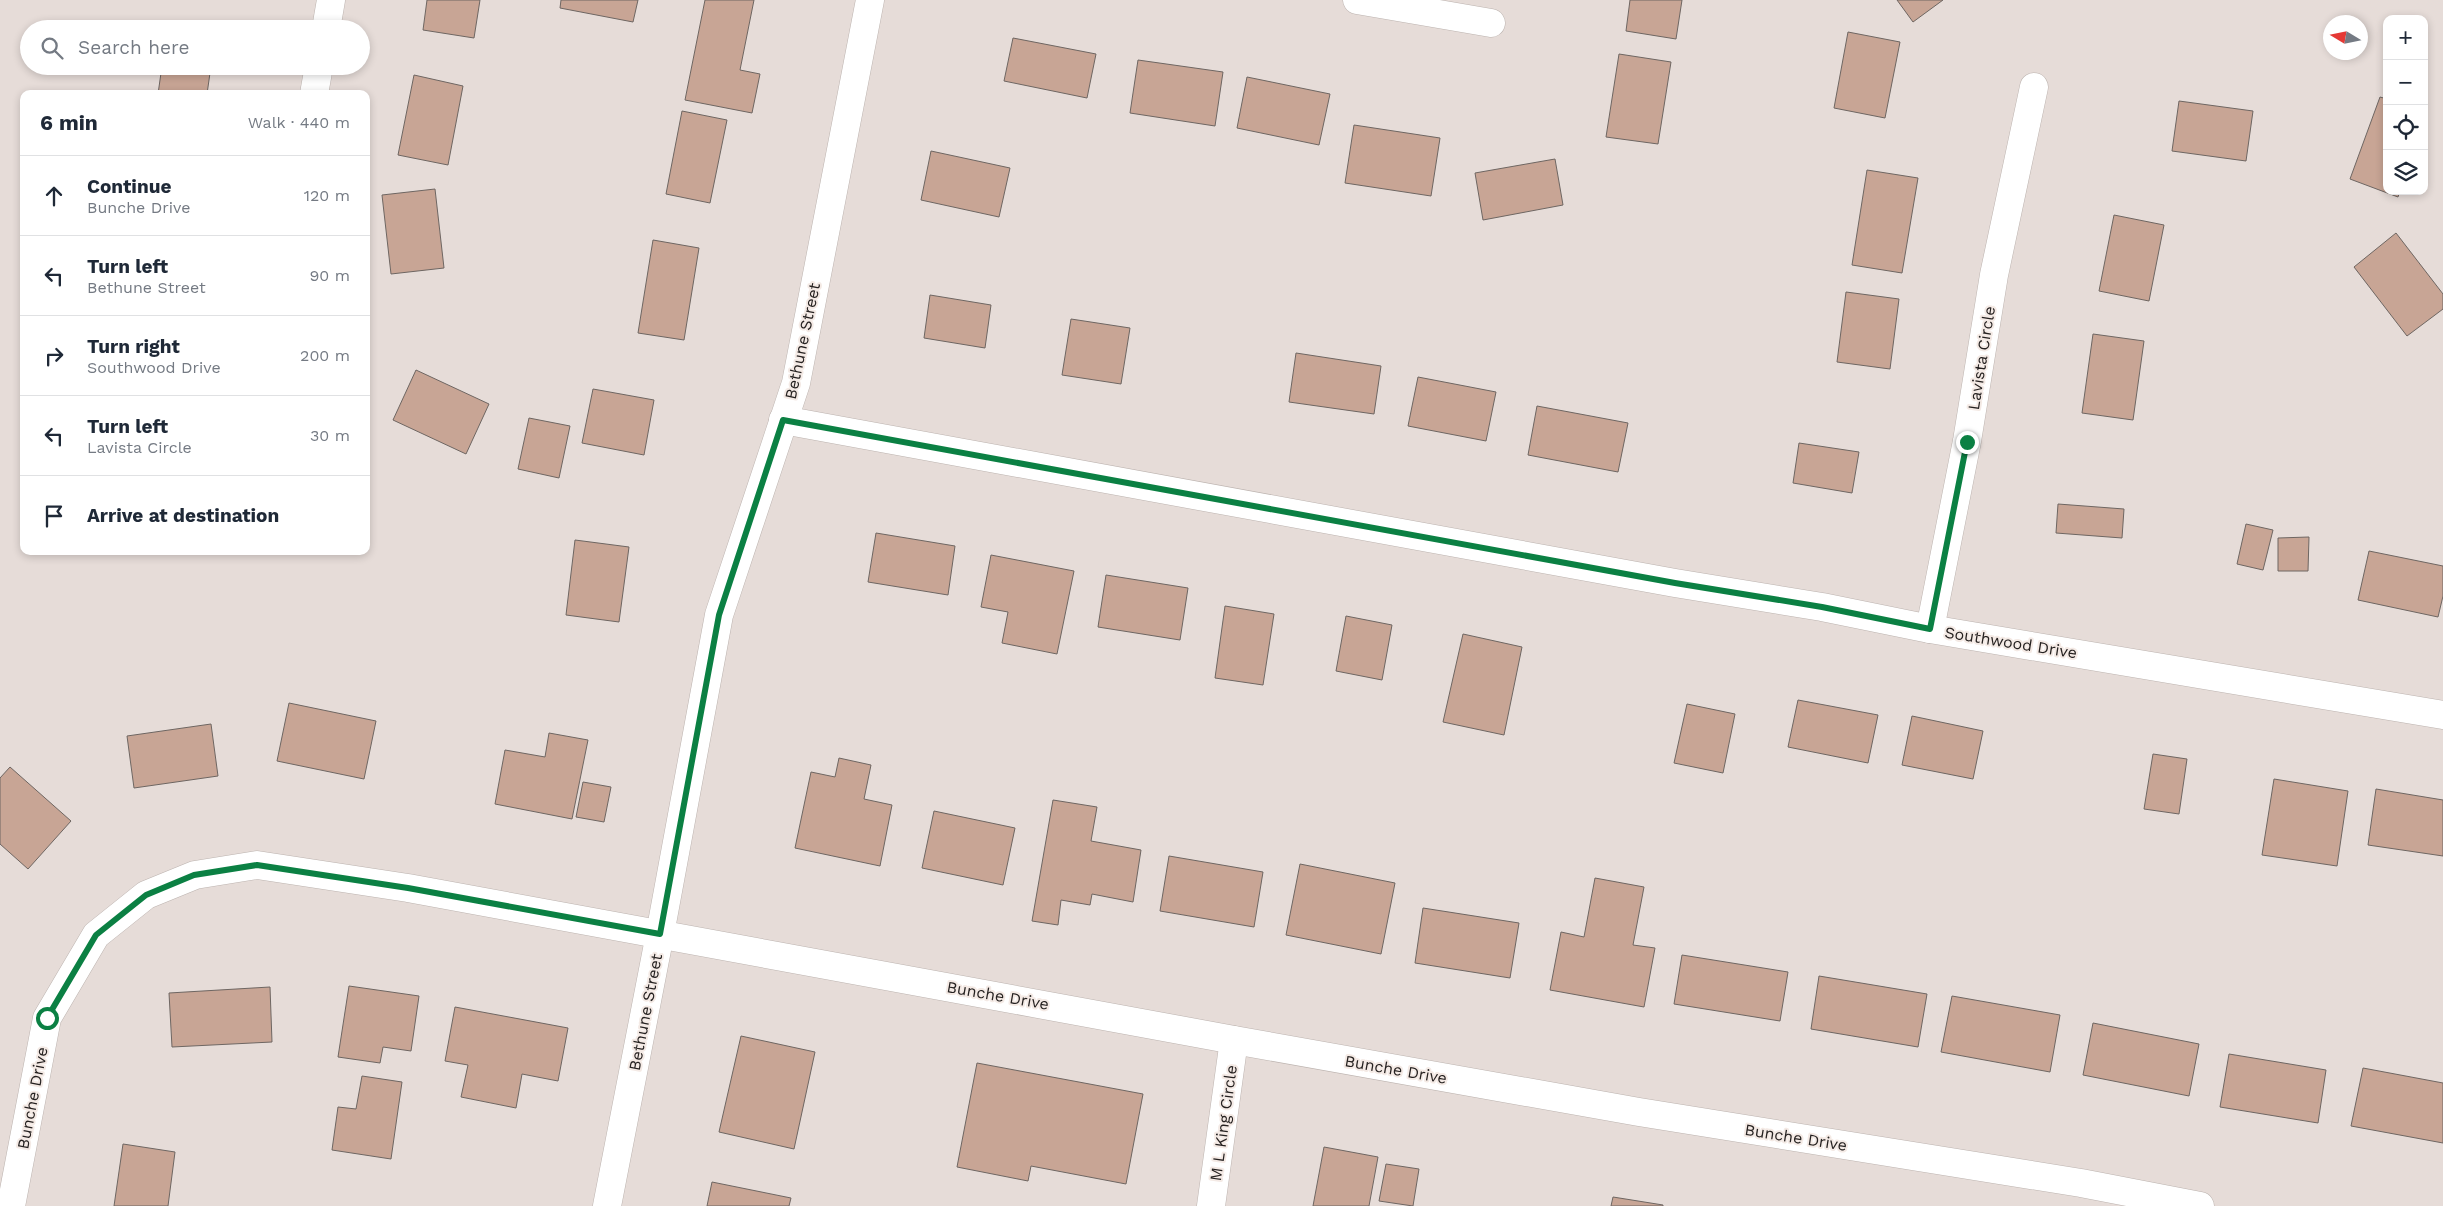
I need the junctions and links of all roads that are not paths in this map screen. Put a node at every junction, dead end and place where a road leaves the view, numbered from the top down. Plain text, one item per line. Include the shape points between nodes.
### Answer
1 (331, 0) edge
2 (870, 0) edge
3 (1357, 0) edge
4 (328, 20) edge
5 (1491, 23) dead end
6 (317, 75) edge
7 (2034, 87) dead end
8 (315, 90) edge
9 (783, 420) junction
10 (1930, 629) junction
11 (2443, 715) edge
12 (660, 934) junction
13 (1234, 1040) junction
14 (11, 1206) edge
15 (607, 1206) edge
16 (1211, 1206) edge
17 (2200, 1206) edge

1 - 4 street
2 - 9 street, Bethune Street via 796,382
3 - 5 street
6 - 8 street
7 - 10 street, Lavista Circle via 1994,275 1967,442
9 - 10 street, Southwood Drive
9 - 12 street, Bethune Street via 719,615
10 - 11 street, Southwood Drive
12 - 13 street, Bunche Drive
12 - 14 street, Bunche Drive via 408,888 257,865 194,875 162,888 146,895 96,935 47,1018
12 - 15 street, Bethune Street
13 - 16 street, M L King Circle
13 - 17 street, Bunche Drive

